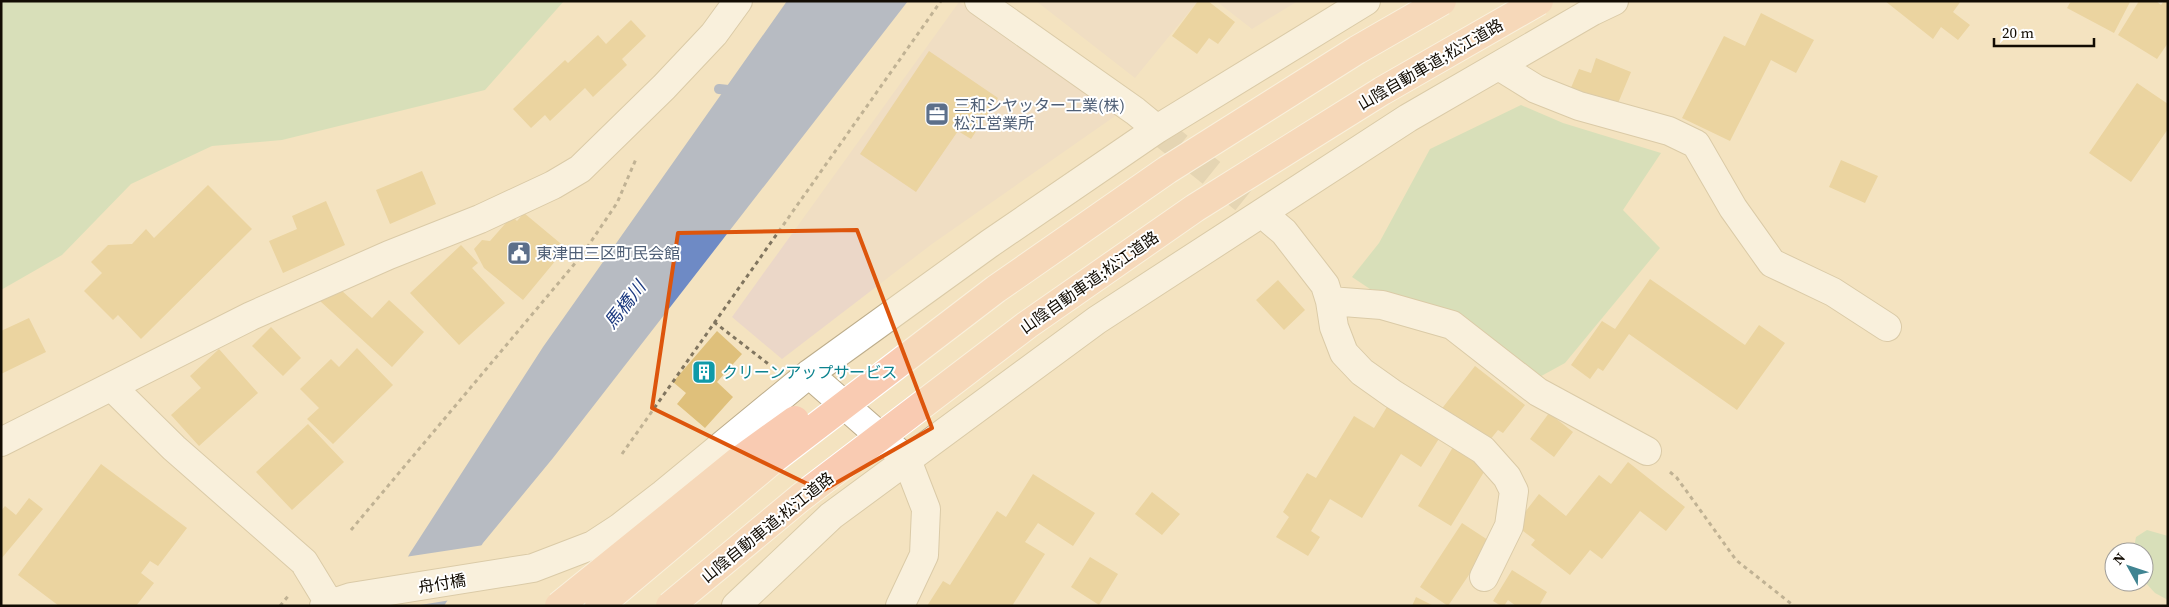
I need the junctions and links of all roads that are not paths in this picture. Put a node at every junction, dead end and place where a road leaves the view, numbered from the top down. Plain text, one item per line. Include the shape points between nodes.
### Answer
1 (738, 1) edge
2 (979, 1) edge
3 (1366, 1) edge
4 (1442, 1) edge
5 (1539, 1) edge
6 (1614, 1) edge
7 (1499, 66) junction
8 (1157, 129) junction
9 (1271, 221) tunnel mouth
10 (996, 289) junction
11 (1330, 300) junction
12 (1886, 327) dead end
13 (802, 380) junction
14 (112, 387) junction
15 (1, 442) edge
16 (1647, 451) road end
17 (907, 460) junction
18 (1484, 577) dead end
19 (335, 602) edge
20 (559, 606) edge
21 (599, 606) edge
22 (670, 606) edge
23 (736, 606) edge
24 (900, 606) edge

1 - 14 street via 714,34 580,169 480,218 389,254 251,316
2 - 8 street
3 - 8 street, 舟付橋
4 - 10 highway, bridge via 1357,50 1167,170
5 - 22 highway, 山陰自動車道;松江道路, bridge via 1382,91 1195,208 1027,326 800,498
6 - 7 street
7 - 12 street via 1536,89 1580,106 1669,131 1696,144 1733,208 1772,262 1833,292
7 - 17 street via 1408,118 1097,320
8 - 13 street, 舟付橋 via 989,244
9 - 11 street via 1284,232 1325,285
10 - 20 highway, bridge via 874,364 738,461
10 - 21 highway, bridge via 775,458
11 - 16 street via 1382,305 1452,325 1538,392
11 - 18 street via 1334,327 1344,352 1362,372 1483,450 1507,477 1514,490 1509,526
13 - 17 street
13 - 19 street, 舟付橋 via 619,528 593,545 533,568
14 - 15 street
14 - 19 street via 174,448 304,562
17 - 23 street via 831,516
17 - 24 street via 926,508 924,556

